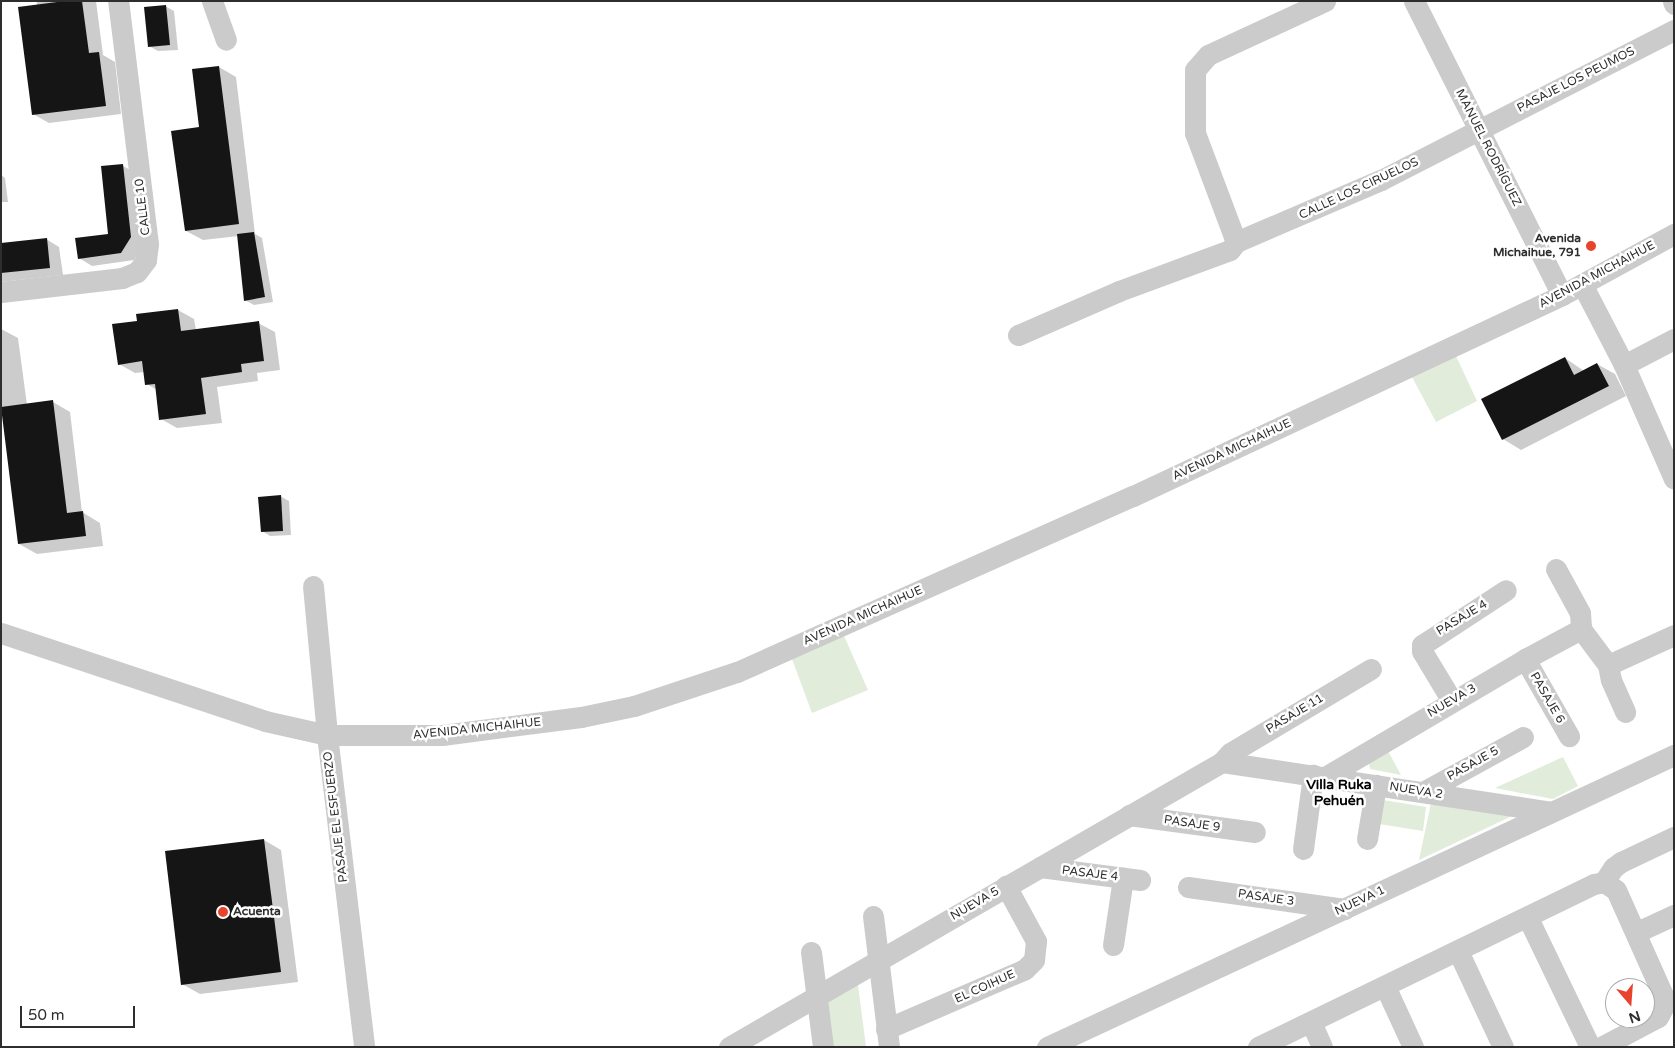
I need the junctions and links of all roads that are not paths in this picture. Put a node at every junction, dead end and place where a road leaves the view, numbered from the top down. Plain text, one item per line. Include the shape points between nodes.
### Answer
1 (118, 1) edge
2 (212, 1) edge
3 (1325, 1) edge
4 (1414, 1) edge
5 (1674, 30) edge
6 (226, 40) dead end
7 (1478, 129) junction
8 (1674, 234) edge
9 (1236, 242) junction
10 (1582, 284) junction
11 (1, 292) edge
12 (1562, 295) junction
13 (1018, 335) dead end
14 (1674, 339) edge
15 (1624, 365) junction
16 (1674, 479) edge
17 (1556, 569) dead end
18 (313, 586) dead end
19 (1506, 590) dead end
20 (1581, 629) junction
21 (1, 633) edge
22 (1671, 642) edge
23 (1525, 659) junction
24 (1608, 665) junction
25 (1371, 669) dead end
26 (1452, 701) junction
27 (1625, 712) dead end
28 (327, 735) junction
29 (1569, 736) dead end
30 (1523, 737) dead end
31 (1674, 755) edge
32 (1222, 762) junction
33 (1319, 776) junction
34 (1376, 785) junction
35 (1423, 792) junction
36 (1552, 812) junction
37 (1130, 815) junction
38 (1255, 832) dead end
39 (1674, 837) edge
40 (1367, 839) dead end
41 (1303, 849) dead end
42 (1040, 867) junction
43 (1604, 882) junction
44 (1006, 886) junction
45 (1188, 887) dead end
46 (1344, 909) junction
47 (1674, 914) edge
48 (873, 916) dead end
49 (1528, 918) junction
50 (1637, 932) junction
51 (1113, 945) dead end
52 (1458, 951) junction
53 (811, 952) dead end
54 (878, 961) junction
55 (1384, 986) junction
56 (817, 996) junction
57 (1310, 1022) junction
58 (888, 1038) edge
59 (737, 1044) edge
60 (364, 1047) edge
61 (823, 1047) edge
62 (1047, 1047) edge
63 (1258, 1047) edge
64 (1322, 1047) edge
65 (1413, 1047) edge
66 (1503, 1047) edge
67 (1590, 1047) edge
68 (1601, 1047) edge

1 - 11 street, CALLE 10 via 148,244 146,260 136,272 122,278
2 - 6 street
3 - 9 street via 1208,55 1195,70 1196,133
4 - 7 street, MANUEL RODRÍGUEZ
5 - 7 street, PASAJE LOS PEUMOS
7 - 9 street, CALLE LOS CIRUELOS via 1462,141 1382,180
7 - 12 street, MANUEL RODRÍGUEZ
8 - 10 street, AVENIDA MICHAIHUE
9 - 13 street, CALLE LOS CIRUELOS via 1230,250 1119,291
10 - 12 street, AVENIDA MICHAIHUE
10 - 15 street
12 - 28 street, AVENIDA MICHAIHUE via 1133,496 703,685 634,706 572,718 422,736
14 - 15 street
15 - 16 street
17 - 20 street via 1580,613
18 - 28 street, PASAJE EL ESFUERZO
19 - 26 street, PASAJE 4 via 1423,642 1422,651
20 - 23 street, NUEVA 3
20 - 24 street
21 - 28 street, AVENIDA MICHAIHUE via 265,721
22 - 24 street
23 - 26 street, NUEVA 3
23 - 29 street, PASAJE 6
24 - 27 street
25 - 32 street, PASAJE 11 via 1230,753
26 - 33 street, NUEVA 3
28 - 60 street, PASAJE EL ESFUERZO
30 - 35 street, PASAJE 5
31 - 36 street, NUEVA 1
32 - 33 street, NUEVA 2
32 - 37 street, NUEVA 5
33 - 34 street, NUEVA 2
33 - 41 street
34 - 35 street, NUEVA 2
34 - 40 street
35 - 36 street, NUEVA 2
36 - 46 street, NUEVA 1
37 - 38 street, PASAJE 9
37 - 42 street, NUEVA 5
39 - 43 street via 1621,862
42 - 44 street, NUEVA 5
42 - 51 street, PASAJE 4 via 1131,879
43 - 49 street
43 - 50 street via 1616,890
44 - 54 street, NUEVA 5
44 - 58 street, EL COIHUE via 1036,941 1034,960 1025,969
45 - 46 street, PASAJE 3
46 - 62 street, NUEVA 1
47 - 50 street
48 - 54 street
49 - 52 street
49 - 67 street
50 - 68 street via 1665,997 1665,1007 1653,1020
52 - 55 street
52 - 66 street
53 - 56 street
54 - 56 street, NUEVA 5
54 - 58 street
55 - 57 street
55 - 65 street
56 - 59 street, NUEVA 5
56 - 61 street
57 - 63 street
57 - 64 street

